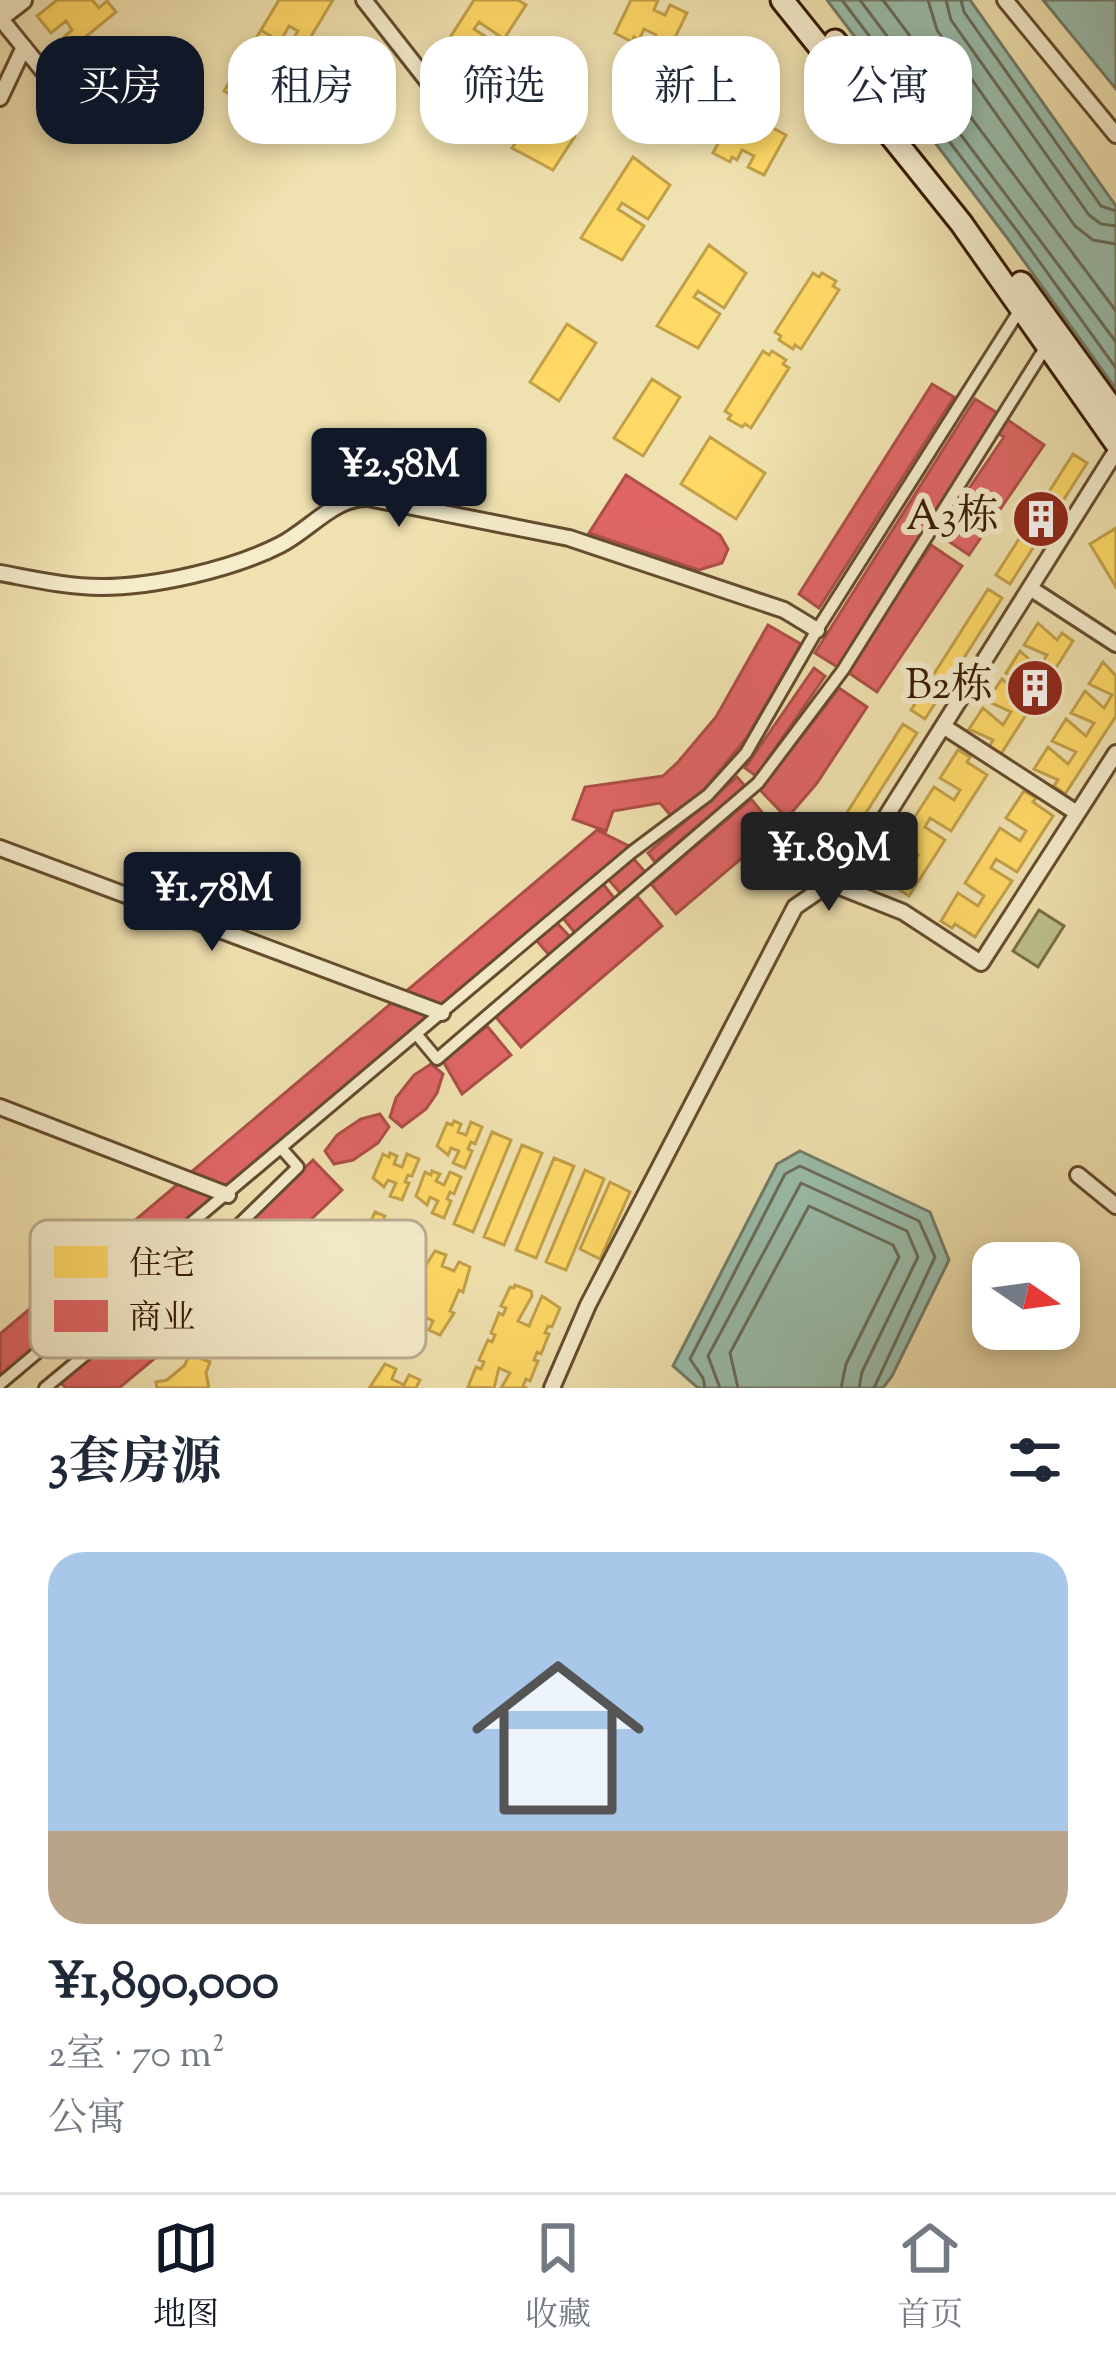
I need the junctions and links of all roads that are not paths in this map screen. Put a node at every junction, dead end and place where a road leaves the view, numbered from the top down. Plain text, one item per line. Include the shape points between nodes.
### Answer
1 (22, 0) edge
2 (364, 0) edge
3 (782, 0) edge
4 (800, 0) edge
5 (1005, 0) edge
6 (0, 18) edge
7 (24, 47) junction
8 (36, 62) edge
9 (420, 71) edge
10 (0, 98) edge
11 (1116, 135) edge
12 (1021, 308) junction
13 (1047, 345) junction
14 (1116, 414) edge
15 (1116, 447) edge
16 (0, 573) edge
17 (1030, 588) junction
18 (818, 630) junction
19 (1116, 644) edge
20 (943, 726) junction
21 (1116, 753) edge
22 (1077, 814) junction
23 (0, 848) edge
24 (830, 883) junction
25 (442, 1013) junction
26 (417, 1035) junction
27 (0, 1107) edge
28 (282, 1149) junction
29 (1078, 1175) dead end
30 (228, 1195) junction
31 (1116, 1206) edge
32 (198, 1220) edge
33 (244, 1220) edge
34 (31, 1358) edge
35 (81, 1358) edge
36 (0, 1384) edge
37 (45, 1388) edge
38 (552, 1388) edge

1 - 6 street
2 - 9 street
3 - 12 main road
4 - 14 main road
5 - 11 street
6 - 7 street
7 - 8 street
7 - 10 street
12 - 13 main road
12 - 18 street
13 - 15 main road
13 - 26 street via 843,670 758,783 437,1059
15 - 17 street
16 - 18 street via 100,587 159,580 238,563 284,544 352,498 368,499 569,538 784,610
17 - 19 street
17 - 20 street
18 - 25 street via 746,753 708,795
20 - 22 street
20 - 24 street via 855,866
21 - 22 street
22 - 24 street via 981,963 902,912
23 - 25 street
24 - 38 street via 795,907
25 - 26 street
26 - 28 street
27 - 30 street
28 - 30 street
28 - 33 street via 298,1167
29 - 31 street
30 - 32 street
34 - 36 street
35 - 37 street

